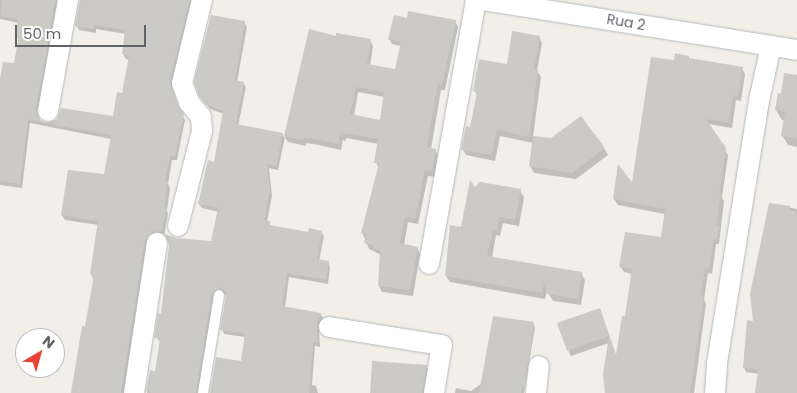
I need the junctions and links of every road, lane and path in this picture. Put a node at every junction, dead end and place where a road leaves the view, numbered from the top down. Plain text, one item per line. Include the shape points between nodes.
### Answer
1 (68, 0) edge
2 (202, 0) edge
3 (476, 0) edge
4 (482, 0) edge
5 (771, 46) junction
6 (797, 50) edge
7 (48, 111) dead end
8 (178, 226) dead end
9 (157, 243) dead end
10 (429, 264) dead end
11 (219, 295) dead end
12 (329, 327) dead end
13 (539, 366) dead end
14 (134, 393) edge
15 (202, 393) edge
16 (434, 393) edge
17 (536, 393) edge
18 (715, 393) edge

1 - 7 street
2 - 8 street via 182,84 189,102 201,118 202,131
3 - 10 street
4 - 5 street, Rua 2
5 - 6 street, Rua 2
5 - 18 street via 760,96 717,363
9 - 14 street
11 - 15 lane
12 - 16 street via 442,345
13 - 17 street

